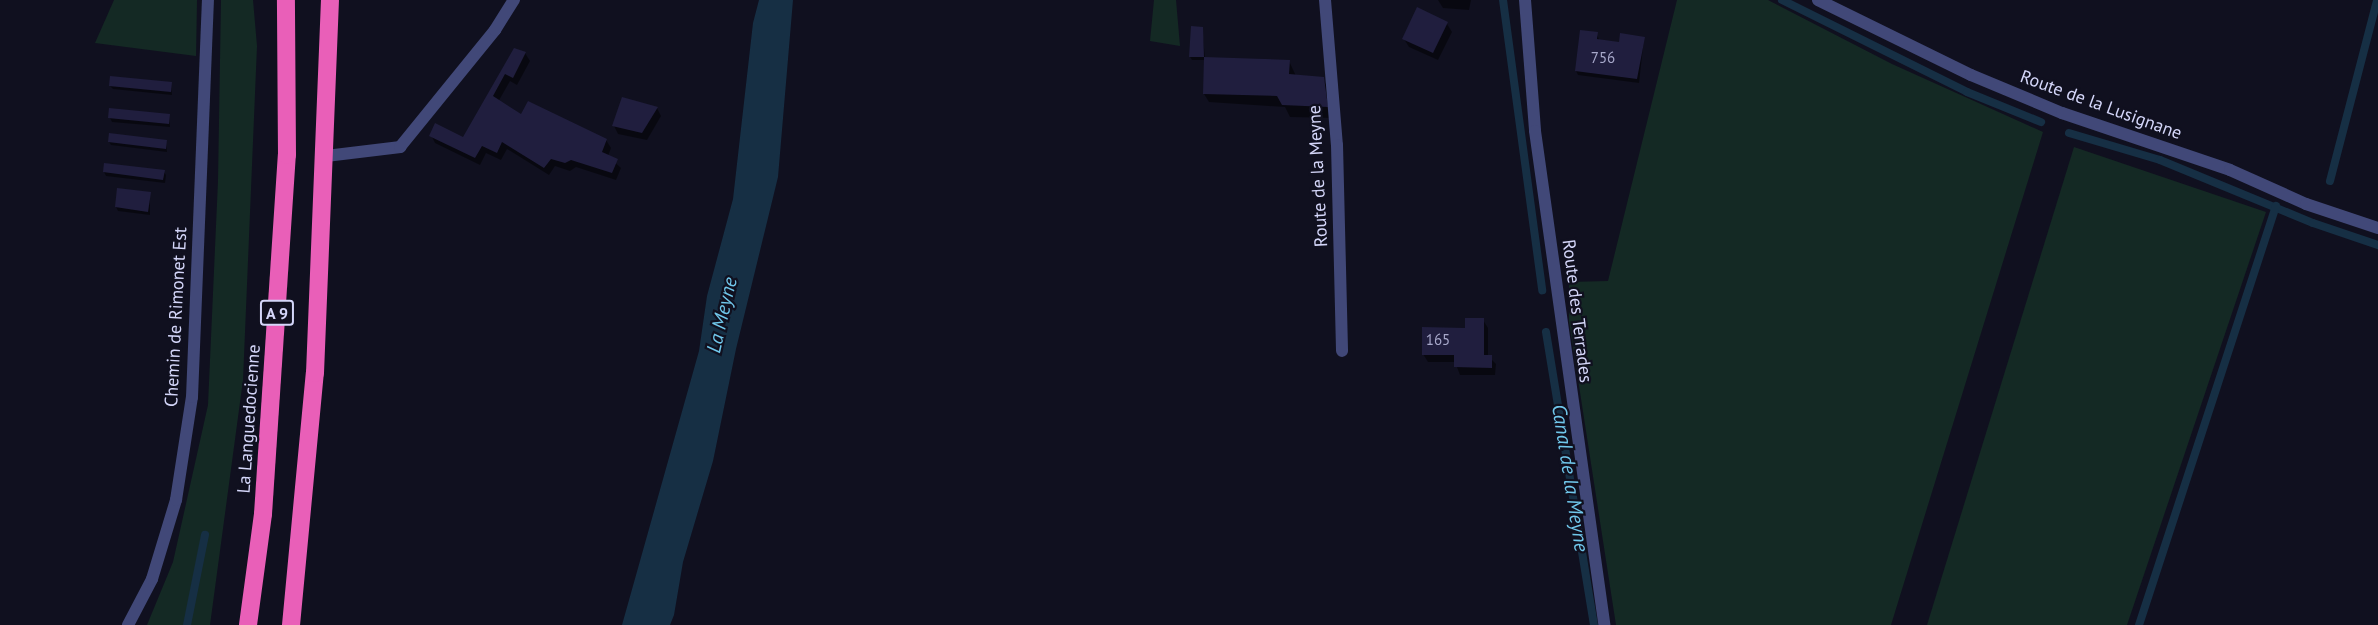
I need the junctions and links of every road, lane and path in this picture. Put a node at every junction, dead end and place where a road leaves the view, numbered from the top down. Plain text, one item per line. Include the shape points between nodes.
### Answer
1 (208, 0) edge
2 (286, 0) edge
3 (330, 0) edge
4 (514, 0) edge
5 (1325, 0) edge
6 (1525, 0) edge
7 (1818, 0) edge
8 (326, 156) junction
9 (2378, 228) edge
10 (1342, 351) dead end
11 (128, 625) edge
12 (248, 625) edge
13 (291, 625) edge
14 (1604, 625) edge

1 - 11 street, Chemin de Rimonet Est via 192,397 176,500 152,579
2 - 12 highway, La Languedocienne / A 9 via 287,155 263,514
3 - 8 highway, A 9
4 - 8 street via 495,30 400,147
5 - 10 street, Route de la Meyne via 1337,145
6 - 14 street, Route des Terrades via 1535,131
7 - 9 street, Route de la Lusignane via 1971,75 2062,113 2230,170 2306,204
8 - 13 highway, A 9 via 314,384

